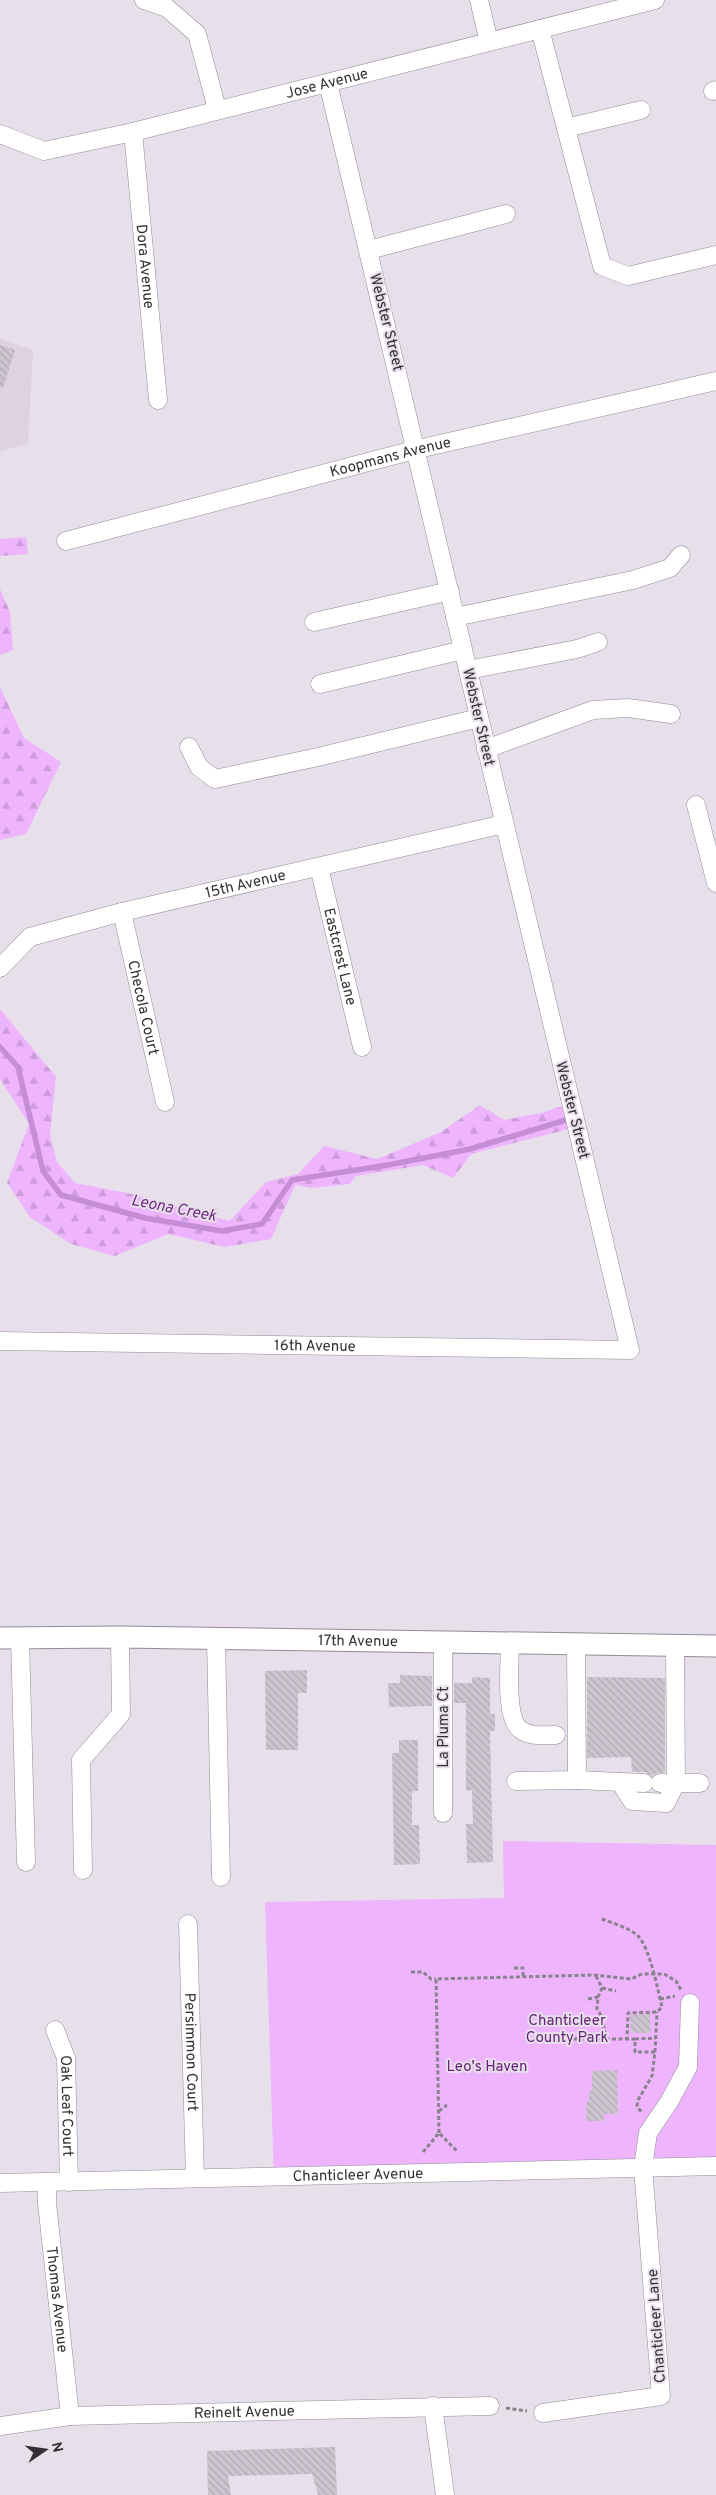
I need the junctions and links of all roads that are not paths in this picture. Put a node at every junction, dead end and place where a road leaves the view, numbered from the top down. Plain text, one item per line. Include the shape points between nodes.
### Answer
1 (144, 0) edge
2 (478, 0) edge
3 (655, 0) edge
4 (540, 29) junction
5 (489, 42) junction
6 (328, 83) junction
7 (217, 110) junction
8 (641, 110) dead end
9 (566, 128) junction
10 (133, 132) junction
11 (0, 134) edge
12 (506, 214) dead end
13 (369, 250) junction
14 (716, 255) edge
15 (716, 381) edge
16 (158, 400) dead end
17 (418, 449) junction
18 (66, 541) dead end
19 (681, 555) dead end
20 (450, 591) junction
21 (455, 617) junction
22 (314, 622) dead end
23 (598, 642) dead end
24 (463, 650) junction
25 (468, 670) junction
26 (320, 684) dead end
27 (671, 714) dead end
28 (479, 718) junction
29 (189, 747) dead end
30 (486, 749) junction
31 (696, 805) dead end
32 (504, 824) junction
33 (319, 867) junction
34 (716, 883) edge
35 (122, 912) junction
36 (0, 968) edge
37 (362, 1046) dead end
38 (165, 1102) dead end
39 (0, 1341) edge
40 (630, 1350) joint
41 (120, 1637) junction
42 (10, 1638) edge
43 (216, 1639) junction
44 (443, 1642) junction
45 (510, 1643) junction
46 (576, 1644) junction
47 (675, 1645) junction
48 (716, 1646) edge
49 (556, 1735) dead end
50 (577, 1780) junction
51 (516, 1781) dead end
52 (620, 1782) junction
53 (660, 1783) junction
54 (700, 1783) dead end
55 (443, 1813) dead end
56 (26, 1862) dead end
57 (84, 1870) dead end
58 (222, 1878) dead end
59 (188, 1924) dead end
60 (690, 2004) dead end
61 (55, 2030) dead end
62 (716, 2166) edge
63 (643, 2167) junction
64 (195, 2178) junction
65 (47, 2182) junction
66 (69, 2182) junction
67 (0, 2183) edge
68 (433, 2406) junction
69 (490, 2406) road end
70 (543, 2413) road end
71 (70, 2416) junction
72 (0, 2426) edge
73 (445, 2495) edge

1 - 7 street via 167,8 197,34
2 - 5 street
3 - 4 street, Jose Avenue
4 - 5 street, Jose Avenue
4 - 9 street
5 - 6 street, Jose Avenue
6 - 7 street, Jose Avenue
6 - 13 street, Webster Street
7 - 10 street, Jose Avenue
8 - 9 street
9 - 14 street via 602,266 628,276
10 - 11 street, Jose Avenue via 44,151
10 - 16 street, Dora Avenue
12 - 13 street
13 - 17 street, Webster Street
15 - 17 street, Koopmans Avenue
17 - 18 street, Koopmans Avenue
17 - 20 street, Webster Street
19 - 21 street via 670,568 633,580
20 - 21 street, Webster Street
20 - 22 street
21 - 24 street, Webster Street
23 - 25 street
24 - 25 street, Webster Street
24 - 26 street
25 - 28 street, Webster Street
27 - 30 street via 628,708 593,710
28 - 29 street via 215,779 200,767
28 - 30 street, Webster Street
30 - 32 street, Webster Street
31 - 34 street
32 - 33 street, 15th Avenue
32 - 40 street, Webster Street
33 - 35 street, 15th Avenue
33 - 37 street, Eastcrest Lane
35 - 36 street, 15th Avenue via 30,937
35 - 38 street, Checola Court
39 - 40 street, 16th Avenue
41 - 42 main road, 17th Avenue
41 - 43 main road, 17th Avenue
41 - 57 street via 121,1714 82,1760
42 - 56 street
43 - 44 main road, 17th Avenue
43 - 58 street
44 - 45 main road, 17th Avenue
44 - 55 street, La Pluma Ct
45 - 46 main road, 17th Avenue
45 - 49 street via 510,1715 518,1728 528,1734
46 - 47 main road, 17th Avenue
46 - 50 street
47 - 48 main road, 17th Avenue
47 - 53 street
50 - 51 street
50 - 52 street
52 - 53 street
52 - 53 street via 632,1802 666,1803
53 - 54 street
59 - 64 street, Persimmon Court
60 - 63 street via 688,2067 648,2133
61 - 66 street, Oak Leaf Court via 66,2058
62 - 63 street, Chanticleer Avenue
63 - 64 street, Chanticleer Avenue
63 - 70 street, Chanticleer Lane via 661,2396
64 - 66 street, Chanticleer Avenue
65 - 66 street, Chanticleer Avenue
65 - 67 street, Chanticleer Avenue
65 - 71 street, Thomas Avenue
68 - 69 street, Reinelt Avenue
68 - 71 street, Reinelt Avenue
68 - 73 street
71 - 72 street, Reinelt Avenue

